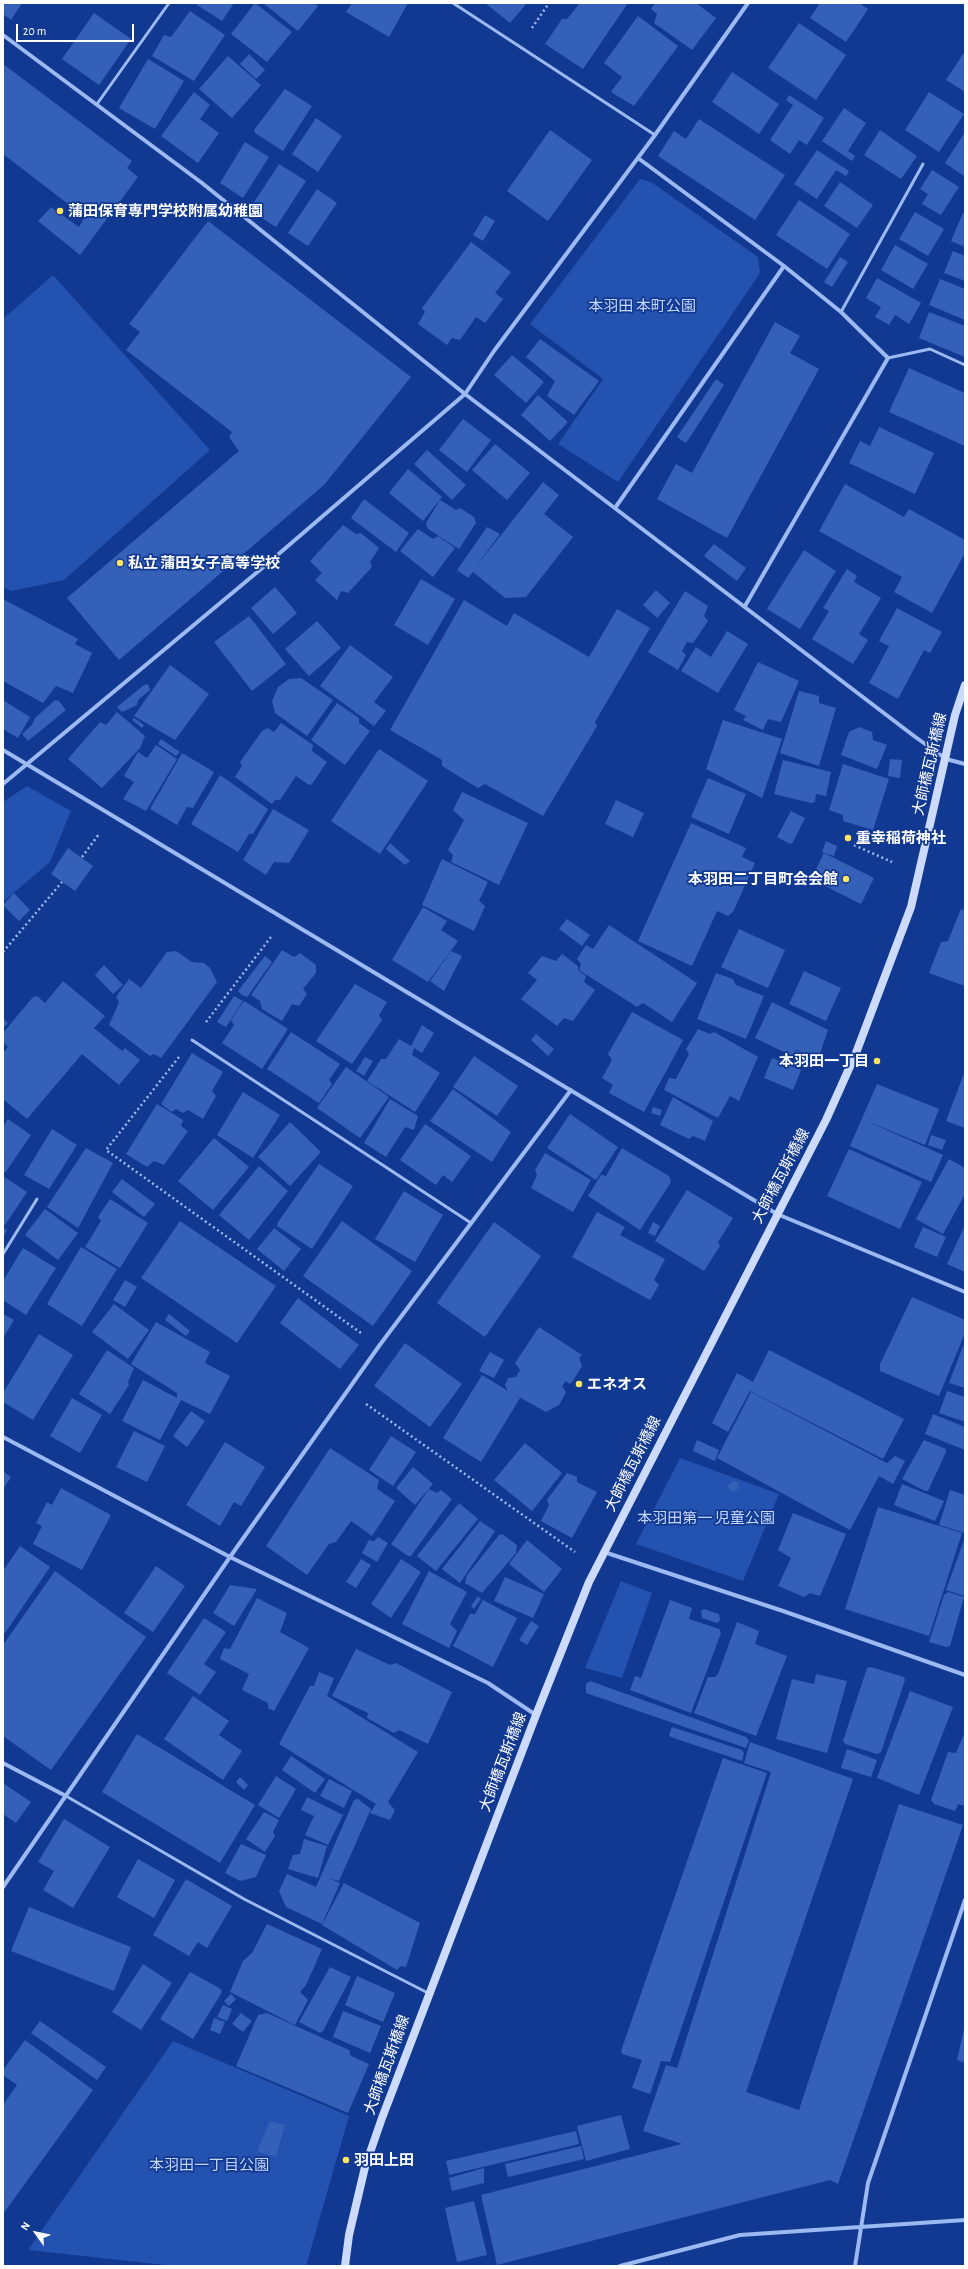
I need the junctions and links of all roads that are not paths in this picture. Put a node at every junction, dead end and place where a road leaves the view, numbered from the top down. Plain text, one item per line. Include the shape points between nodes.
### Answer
1 (169, 3) edge
2 (453, 3) edge
3 (748, 3) edge
4 (3, 35) edge
5 (96, 104) junction
6 (655, 135) junction
7 (638, 158) junction
8 (923, 164) dead end
9 (784, 266) junction
10 (841, 312) junction
11 (888, 358) junction
12 (965, 365) edge
13 (465, 394) junction
14 (615, 508) junction
15 (745, 606) junction
16 (965, 685) edge
17 (3, 750) edge
18 (946, 759) junction
19 (26, 764) junction
20 (965, 764) edge
21 (3, 784) edge
22 (192, 1040) road end
23 (570, 1090) junction
24 (37, 1199) dead end
25 (778, 1214) junction
26 (471, 1223) junction
27 (3, 1254) edge
28 (965, 1292) edge
29 (3, 1437) edge
30 (604, 1552) junction
31 (230, 1557) junction
32 (965, 1675) edge
33 (536, 1715) junction
34 (3, 1763) edge
35 (66, 1796) junction
36 (3, 1887) edge
37 (965, 1900) edge
38 (428, 1993) junction
39 (965, 2220) edge
40 (862, 2227) junction
41 (345, 2266) edge
42 (620, 2266) edge
43 (855, 2266) edge

1 - 5 lane
2 - 6 lane
3 - 6 street
4 - 5 street
5 - 13 street via 202,183
6 - 7 street
7 - 9 street
7 - 13 street via 499,344
8 - 10 lane
9 - 10 street
9 - 14 street
10 - 11 street
11 - 12 lane via 930,349
11 - 15 street
13 - 14 street
13 - 19 street via 267,564
14 - 15 street
15 - 18 street
16 - 18 street, 大師橋瓦斯橋線 via 955,715
17 - 19 street
18 - 20 street
18 - 25 street, 大師橋瓦斯橋線 via 911,907 856,1053 826,1120
19 - 21 street
19 - 23 street
22 - 26 lane
23 - 25 street
23 - 26 street
24 - 27 lane
25 - 28 street
25 - 30 street, 大師橋瓦斯橋線
26 - 31 street via 379,1346 349,1392
29 - 31 street
30 - 32 street via 783,1610
30 - 33 street, 大師橋瓦斯橋線 via 589,1582
31 - 33 street via 488,1683
31 - 35 street
33 - 38 street, 大師橋瓦斯橋線
34 - 35 street
35 - 36 street
35 - 38 lane via 244,1899
37 - 40 street via 868,2183
38 - 41 street, 大師橋瓦斯橋線 via 366,2167 349,2235
39 - 40 street
40 - 42 street via 740,2235
40 - 43 street

